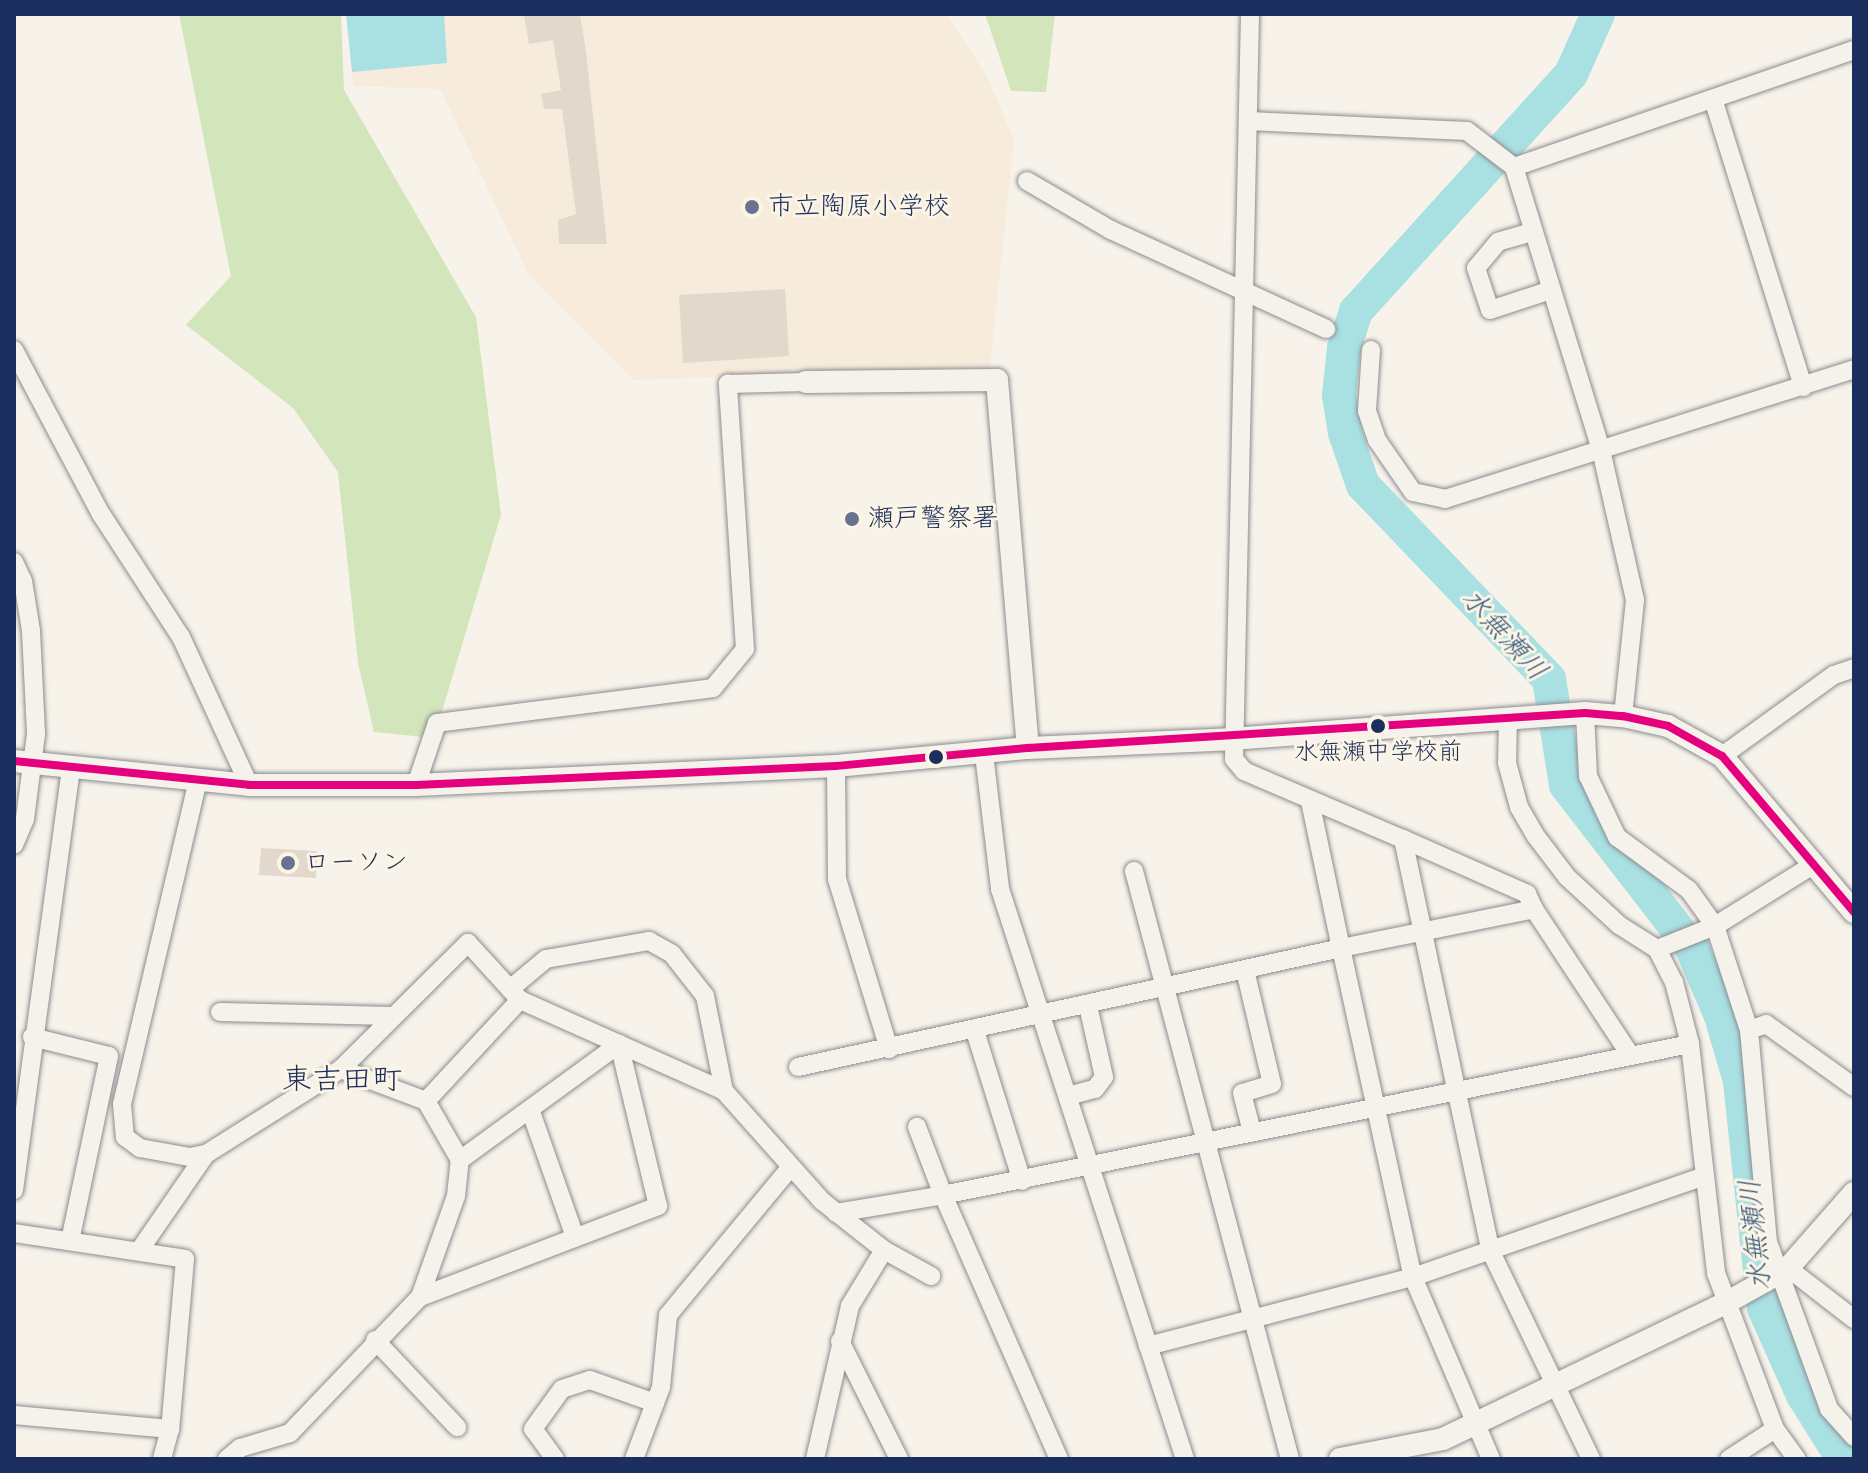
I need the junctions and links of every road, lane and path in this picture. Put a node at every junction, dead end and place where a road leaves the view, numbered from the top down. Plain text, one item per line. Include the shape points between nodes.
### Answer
1 (1250, 14) edge
2 (1854, 50) edge
3 (1713, 99) junction
4 (1248, 121) junction
5 (1510, 165) junction
6 (1027, 181) dead end
7 (1532, 232) junction
8 (1548, 291) junction
9 (1243, 295) junction
10 (1326, 329) dead end
11 (14, 350) edge
12 (1371, 350) dead end
13 (1854, 369) edge
14 (806, 382) joint
15 (1803, 387) junction
16 (1601, 450) junction
17 (14, 562) edge
18 (1854, 668) edge
19 (1585, 713) junction
20 (1623, 716) junction
21 (1508, 720) junction
22 (1231, 739) junction
23 (1028, 748) junction
24 (984, 754) junction
25 (1722, 756) junction
26 (23, 762) edge
27 (836, 766) junction
28 (71, 767) junction
29 (198, 780) junction
30 (249, 785) junction
31 (416, 785) junction
32 (1310, 801) junction
33 (1403, 839) junction
34 (14, 845) edge
35 (1813, 865) junction
36 (1134, 871) dead end
37 (1534, 909) junction
38 (1854, 912) edge
39 (1715, 926) junction
40 (1424, 932) junction
41 (1341, 948) junction
42 (1657, 949) junction
43 (1245, 970) junction
44 (1165, 989) junction
45 (515, 994) junction
46 (1088, 1006) junction
47 (220, 1012) dead end
48 (393, 1016) junction
49 (1041, 1016) junction
50 (1749, 1030) junction
51 (975, 1031) junction
52 (32, 1037) junction
53 (619, 1044) junction
54 (1690, 1044) junction
55 (889, 1049) junction
56 (1631, 1056) junction
57 (798, 1067) dead end
58 (341, 1069) junction
59 (1854, 1087) edge
60 (724, 1091) junction
61 (1456, 1092) junction
62 (1068, 1096) junction
63 (426, 1101) junction
64 (1378, 1108) junction
65 (531, 1112) junction
66 (917, 1127) dead end
67 (1252, 1132) junction
68 (1207, 1142) junction
69 (206, 1154) junction
70 (460, 1160) junction
71 (791, 1167) junction
72 (1091, 1167) junction
73 (1701, 1177) junction
74 (1022, 1181) junction
75 (14, 1190) edge
76 (943, 1195) junction
77 (1852, 1198) edge
78 (836, 1213) junction
79 (14, 1233) edge
80 (575, 1237) junction
81 (70, 1241) junction
82 (884, 1250) junction
83 (139, 1251) junction
84 (1491, 1252) junction
85 (1779, 1273) junction
86 (931, 1276) dead end
87 (1413, 1277) junction
88 (420, 1297) junction
89 (1729, 1301) junction
90 (1854, 1319) edge
91 (1255, 1322) junction
92 (375, 1340) junction
93 (840, 1341) junction
94 (1148, 1346) junction
95 (1555, 1385) junction
96 (655, 1403) junction
97 (14, 1415) edge
98 (1473, 1426) junction
99 (457, 1427) dead end
100 (170, 1429) junction
101 (1775, 1429) junction
102 (1854, 1437) edge
103 (162, 1459) edge
104 (227, 1459) edge
105 (555, 1459) edge
106 (634, 1459) edge
107 (815, 1459) edge
108 (899, 1459) edge
109 (1059, 1459) edge
110 (1185, 1459) edge
111 (1290, 1459) edge
112 (1340, 1459) edge
113 (1491, 1459) edge
114 (1591, 1459) edge
115 (1729, 1459) edge
116 (1797, 1459) edge

1 - 4 street
2 - 3 street
3 - 5 street
3 - 15 street
4 - 5 street via 1467,131
4 - 9 street
5 - 7 street
6 - 9 street via 1111,230
7 - 8 street
7 - 8 street via 1498,242 1476,268 1490,310
8 - 16 street
9 - 10 street
9 - 22 street
11 - 30 street via 101,514 181,637
12 - 16 street via 1367,411 1377,440 1413,492 1445,499
13 - 15 street
14 - 23 street via 997,380
14 - 31 street via 728,384 745,649 713,688 437,723
15 - 16 street
16 - 20 street via 1635,600
17 - 26 street via 23,581 31,631 36,734
18 - 25 street via 1834,675
19 - 20 street
19 - 21 street
19 - 39 street via 1588,776 1617,837 1689,890
20 - 25 street via 1668,726
21 - 22 street
21 - 42 street via 1507,763 1519,807 1535,835 1578,887 1619,925
22 - 23 street
22 - 32 street via 1234,759 1244,771
23 - 24 street
24 - 27 street
24 - 49 street via 1000,889
25 - 35 street
26 - 28 street
26 - 34 street via 25,819
27 - 31 street
27 - 55 street via 837,879
28 - 29 street
28 - 52 street
29 - 30 street
29 - 69 street via 122,1104 125,1137 140,1148 190,1157
30 - 31 street
32 - 33 street
32 - 41 street
33 - 37 street via 1527,894
33 - 40 street
35 - 38 street
35 - 39 street
36 - 44 street
37 - 40 street
37 - 56 street
39 - 42 street
39 - 50 street
40 - 41 street
40 - 61 street
41 - 43 street
41 - 64 street
42 - 54 street via 1674,982
43 - 44 street
43 - 67 street via 1272,1084 1242,1093
44 - 46 street
44 - 68 street
45 - 48 street via 468,943
45 - 53 street
45 - 60 street via 546,959 649,941 672,954 705,996
45 - 63 street
46 - 49 street
46 - 62 street via 1104,1077 1095,1089
47 - 48 street
48 - 58 street
49 - 51 street
49 - 62 street
50 - 59 street via 1766,1024
50 - 85 street via 1768,1242
51 - 55 street
51 - 74 street
52 - 75 street
52 - 81 street via 109,1056
53 - 60 street
53 - 65 street
53 - 80 street via 658,1206
54 - 56 street
54 - 73 street
55 - 57 street
56 - 61 street
58 - 63 street
58 - 69 street
60 - 71 street
61 - 64 street
61 - 84 street
62 - 72 street
63 - 70 street
64 - 67 street
64 - 87 street
65 - 70 street
65 - 80 street
66 - 76 street
67 - 68 street
68 - 72 street
68 - 91 street
69 - 83 street
70 - 88 street via 456,1196
71 - 78 street
71 - 96 street via 668,1315
72 - 74 street
72 - 94 street
73 - 84 street
73 - 89 street
74 - 76 street
76 - 78 street
76 - 109 street
77 - 85 street
78 - 82 street
79 - 81 street
80 - 88 street
81 - 83 street
82 - 86 street
82 - 93 street via 850,1306
83 - 100 street via 185,1259
84 - 87 street
84 - 95 street
85 - 89 street
85 - 90 street
85 - 102 street via 1829,1409
87 - 91 street
87 - 98 street
88 - 92 street
89 - 95 street
89 - 101 street
91 - 94 street
91 - 111 street
92 - 99 street
92 - 104 street via 290,1433 240,1448
93 - 107 street
93 - 108 street
94 - 110 street
95 - 98 street
95 - 114 street
96 - 105 street via 590,1380 562,1389 533,1429
96 - 106 street
97 - 100 street
98 - 112 street via 1403,1450
98 - 113 street
100 - 103 street
101 - 115 street
101 - 116 street

